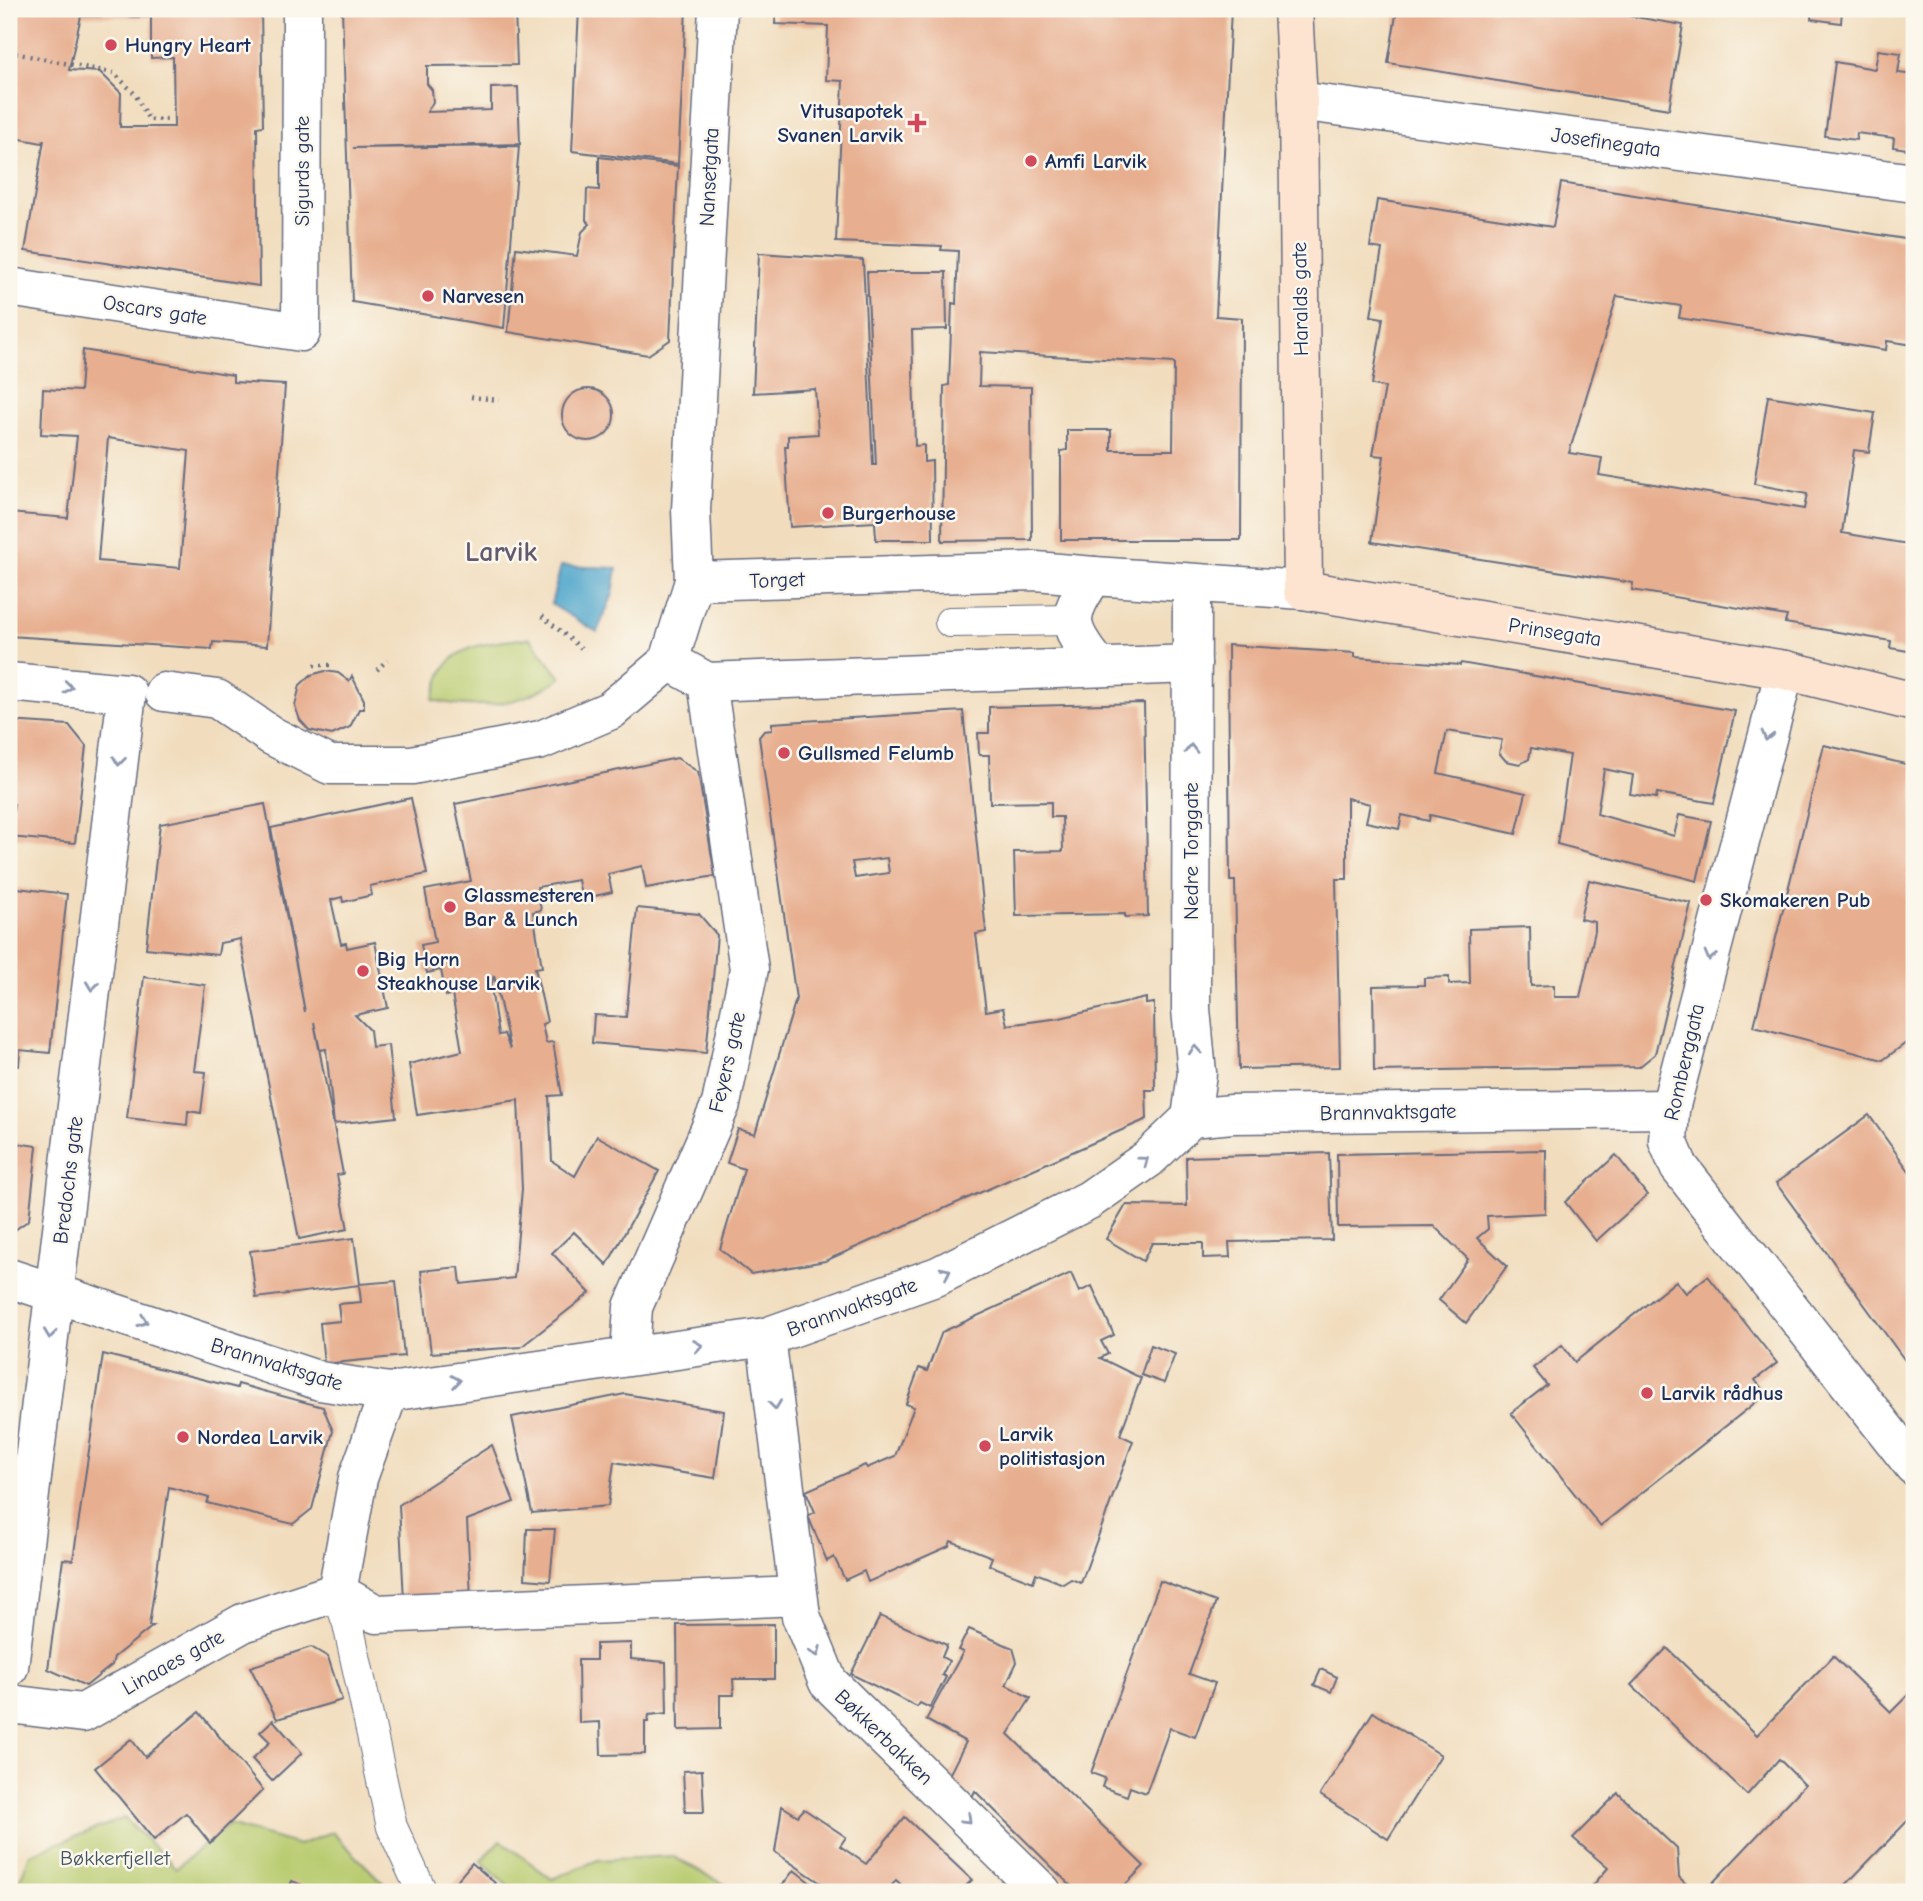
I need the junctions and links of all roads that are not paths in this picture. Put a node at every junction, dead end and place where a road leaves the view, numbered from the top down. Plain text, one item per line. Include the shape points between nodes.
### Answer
1 (302, 9) edge
2 (719, 9) edge
3 (1293, 9) edge
4 (1298, 101) junction
5 (1914, 183) edge
6 (9, 287) edge
7 (302, 332) joint
8 (1094, 576) junction
9 (694, 581) junction
10 (1192, 584) junction
11 (1303, 590) junction
12 (1072, 620) junction
13 (950, 622) dead end
14 (669, 661) junction
15 (1192, 664) junction
16 (1099, 667) junction
17 (1785, 670) junction
18 (9, 682) edge
19 (707, 682) junction
20 (146, 692) junction
21 (1914, 702) edge
22 (1670, 1109) junction
23 (1191, 1118) junction
24 (9, 1278) edge
25 (55, 1291) junction
26 (766, 1337) junction
27 (630, 1355) junction
28 (389, 1392) junction
29 (1914, 1466) edge
30 (337, 1592) junction
31 (799, 1596) junction
32 (9, 1667) edge
33 (9, 1704) edge
34 (422, 1892) edge
35 (1042, 1892) edge

1 - 7 street, Sigurds gate
2 - 9 street, Nansetgata via 691,510
3 - 4 main road, Haralds gate
4 - 5 street, Josefinegata
4 - 11 main road, Haralds gate
6 - 7 street, Oscars gate
8 - 9 street, Torget via 1036,571
8 - 10 street, Torget
8 - 12 street via 1078,599
9 - 14 street
10 - 11 street, Prinsegata
10 - 15 street, Nedre Torggate
11 - 17 main road, Prinsegata
12 - 13 lane
12 - 16 street via 1079,642
14 - 19 street
14 - 20 street via 611,710 541,740 412,765 330,765 272,736 217,699
15 - 16 street
23 -> 15 street, Nedre Torggate via 1197,1073 1191,1009
16 - 19 street
17 - 21 main road, Prinsegata
17 -> 22 street, Romberggata
18 -> 20 street
19 - 27 street, Feyers gate via 748,969 721,1104 633,1307
20 -> 25 street, Bredochs gate
22 - 23 street, Brannvaktsgate
22 - 29 street, Romberggata via 1668,1141 1679,1167
26 -> 23 street, Brannvaktsgate via 938,1276 1088,1200 1148,1159
24 - 25 street, Brannvaktsgate
25 -> 28 street, Brannvaktsgate via 320,1381
25 -> 32 street, Bredochs gate
27 -> 26 street, Brannvaktsgate
26 -> 31 street, Bøkkerbakken
28 -> 27 street, Brannvaktsgate
28 - 30 street via 358,1478
30 - 31 street via 376,1614
30 - 33 street, Linaaes gate via 243,1623 83,1713
30 - 34 lane via 348,1623 392,1826
31 -> 35 street, Bøkkerbakken via 801,1616 828,1682

